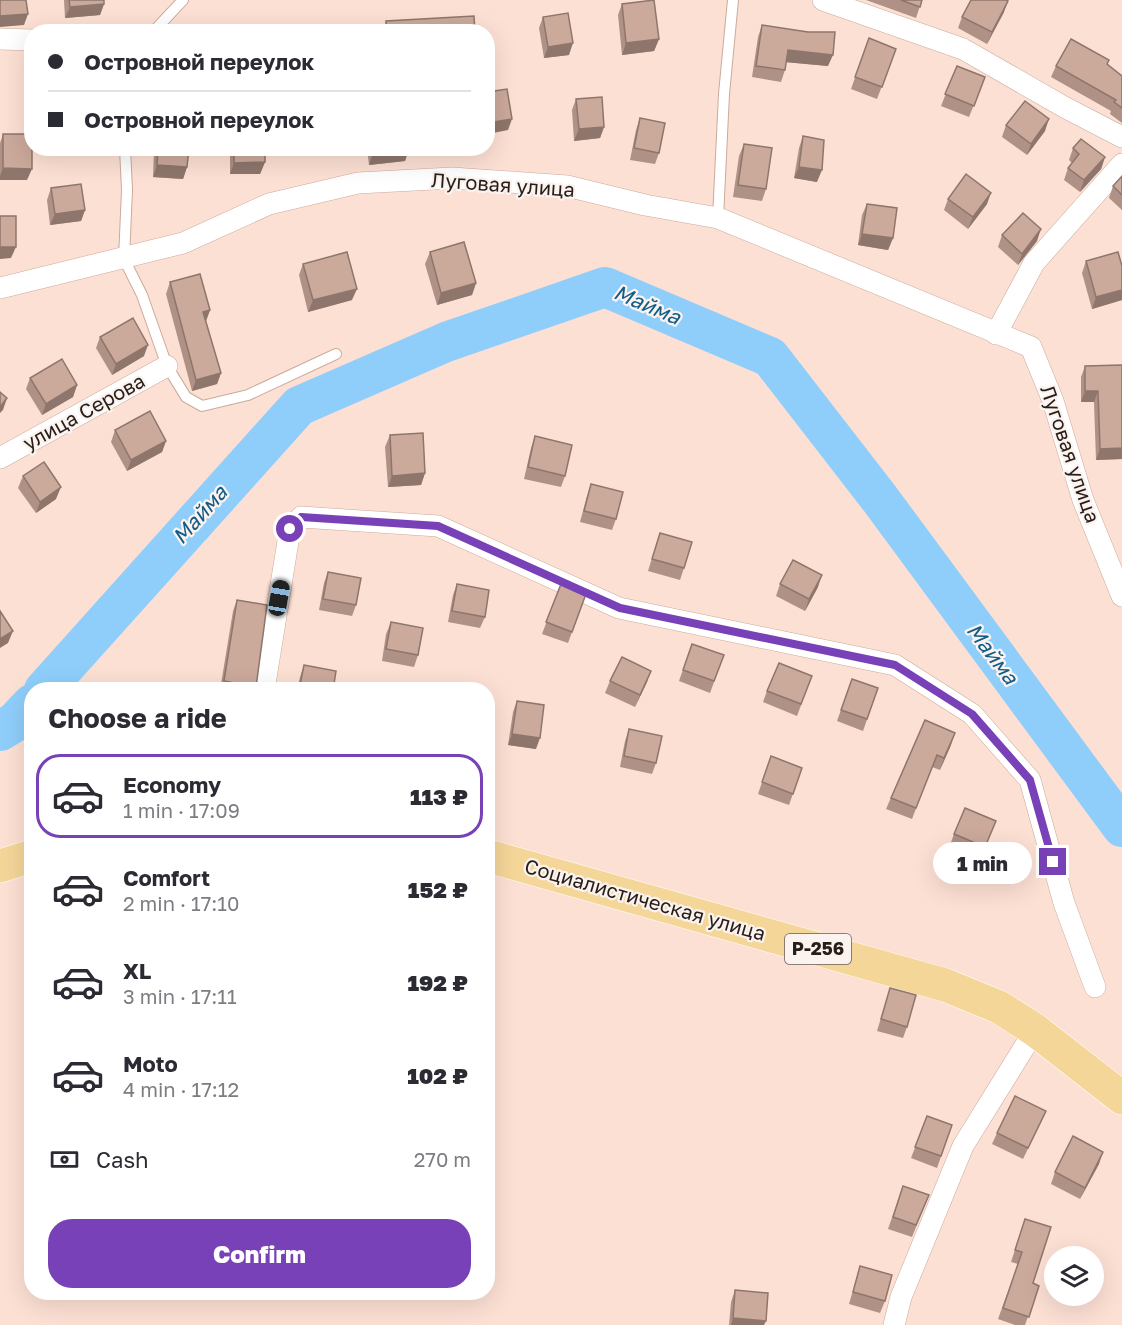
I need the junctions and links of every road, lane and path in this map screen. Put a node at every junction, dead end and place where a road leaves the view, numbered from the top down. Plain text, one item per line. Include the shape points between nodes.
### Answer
1 (183, 0) edge
2 (733, 0) edge
3 (824, 0) edge
4 (160, 24) edge
5 (0, 39) edge
6 (24, 40) edge
7 (1122, 137) edge
8 (125, 156) edge
9 (1122, 164) edge
10 (718, 218) junction
11 (124, 259) junction
12 (0, 288) edge
13 (996, 334) junction
14 (336, 354) dead end
15 (167, 366) junction
16 (0, 458) edge
17 (1122, 596) edge
18 (265, 682) edge
19 (24, 858) edge
20 (495, 858) edge
21 (0, 866) edge
22 (1095, 987) dead end
23 (1035, 1030) junction
24 (1122, 1098) edge
25 (894, 1325) edge

1 - 4 lane
2 - 10 lane
3 - 7 street via 963,49
5 - 6 street
8 - 11 lane
9 - 13 street via 1034,263
10 - 11 street, Луговая улица via 567,186 452,178 358,183 269,204 183,243
10 - 13 street, Луговая улица
11 - 12 street, Луговая улица
11 - 15 lane via 142,295
13 - 17 street, Луговая улица via 1031,347 1053,401 1083,500
14 - 15 lane via 248,395 202,406 186,396
15 - 16 street, улица Серова
18 - 22 street via 290,529 301,517 438,526 620,608 895,665 972,714 1030,780 1064,903
19 - 21 main road
20 - 23 main road, Социалистическая улица / Р-256 via 945,985 999,1007
23 - 24 main road, Социалистическая улица / Р-256
23 - 25 street via 963,1146 901,1297

